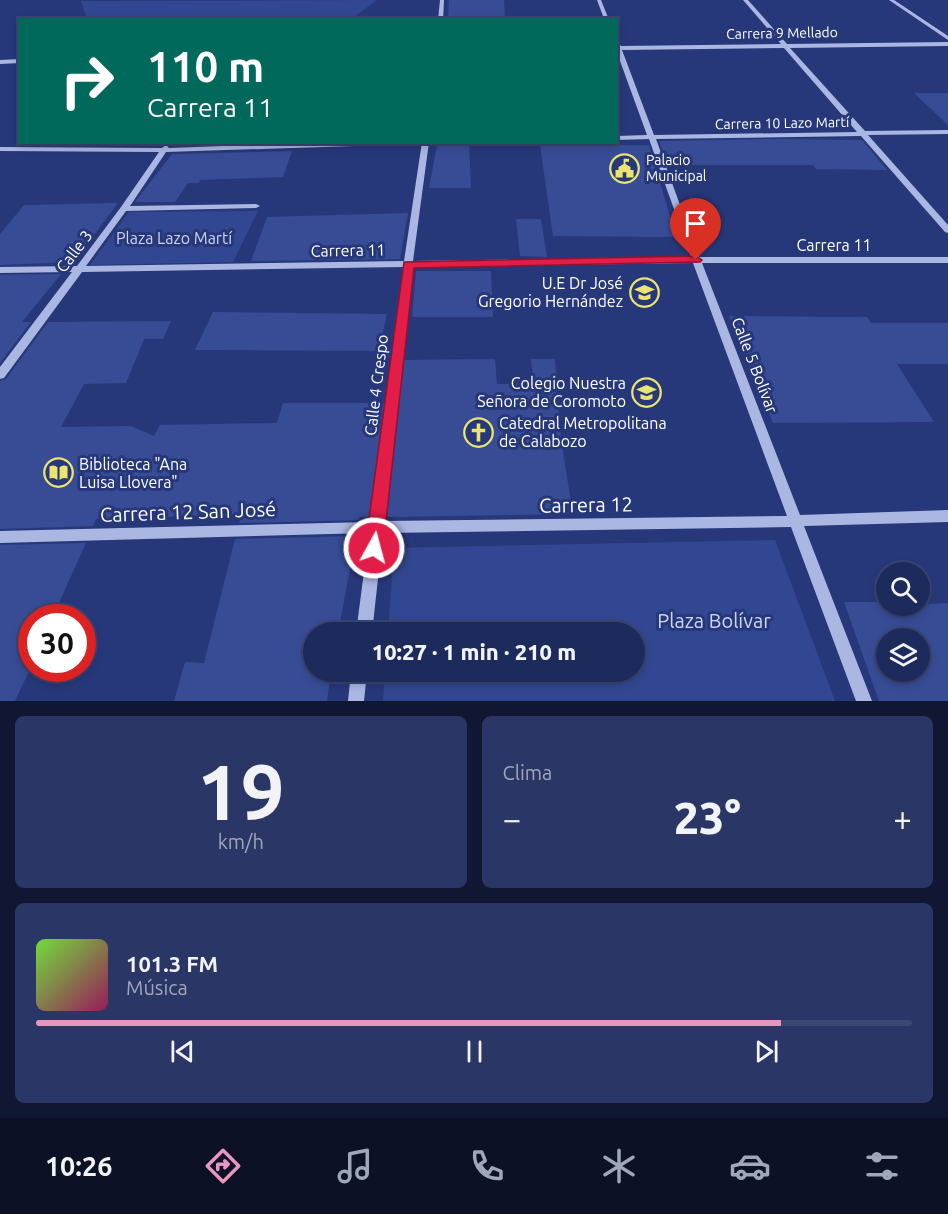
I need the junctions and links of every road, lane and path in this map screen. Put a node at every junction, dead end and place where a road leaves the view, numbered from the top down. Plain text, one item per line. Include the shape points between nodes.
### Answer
1 (442, 0) edge
2 (599, 0) edge
3 (746, 0) edge
4 (891, 0) edge
5 (440, 18) edge
6 (531, 18) edge
7 (607, 18) edge
8 (948, 38) edge
9 (948, 44) edge
10 (784, 45) junction
11 (618, 48) edge
12 (18, 61) edge
13 (0, 62) edge
14 (948, 132) edge
15 (865, 134) junction
16 (653, 137) junction
17 (618, 138) edge
18 (292, 144) edge
19 (426, 144) edge
20 (167, 146) edge
21 (0, 149) edge
22 (256, 206) dead end
23 (124, 209) junction
24 (948, 231) edge
25 (696, 260) junction
26 (948, 260) edge
27 (408, 264) junction
28 (79, 269) junction
29 (0, 270) edge
30 (0, 375) edge
31 (948, 516) edge
32 (795, 521) junction
33 (376, 527) junction
34 (0, 537) edge
35 (365, 622) edge
36 (358, 682) edge
37 (356, 701) edge
38 (864, 701) edge

1 - 5 street
2 - 7 street
3 - 10 street
4 - 8 street
6 - 7 street
9 - 10 street, Carrera 9 Mellado
10 - 11 street, Carrera 9 Mellado
10 - 15 street
11 - 16 street, Calle 5 Bolívar
12 - 13 street
14 - 15 street, Carrera 10 Lazo Martí
15 - 16 street, Carrera 10 Lazo Martí
15 - 24 street
16 - 17 street, Carrera 10 Lazo Martí
16 - 25 street, Calle 5 Bolívar
18 - 20 street
19 - 27 street, Calle 4 Crespo
20 - 21 street
20 - 23 street, Calle 3
22 - 23 street
23 - 28 street, Calle 3
25 - 26 street, Carrera 11
25 - 27 street, Carrera 11
25 - 32 street, Calle 5 Bolívar
27 - 28 street, Carrera 11
27 - 33 street, Calle 4 Crespo
28 - 29 street, Carrera 11
28 - 30 street, Calle 3
31 - 32 street
32 - 33 street, Carrera 12
32 - 38 street, Calle 5 Bolívar
33 - 34 street, Carrera 12 San José
33 - 35 street, Calle 4 Crespo
36 - 37 street

